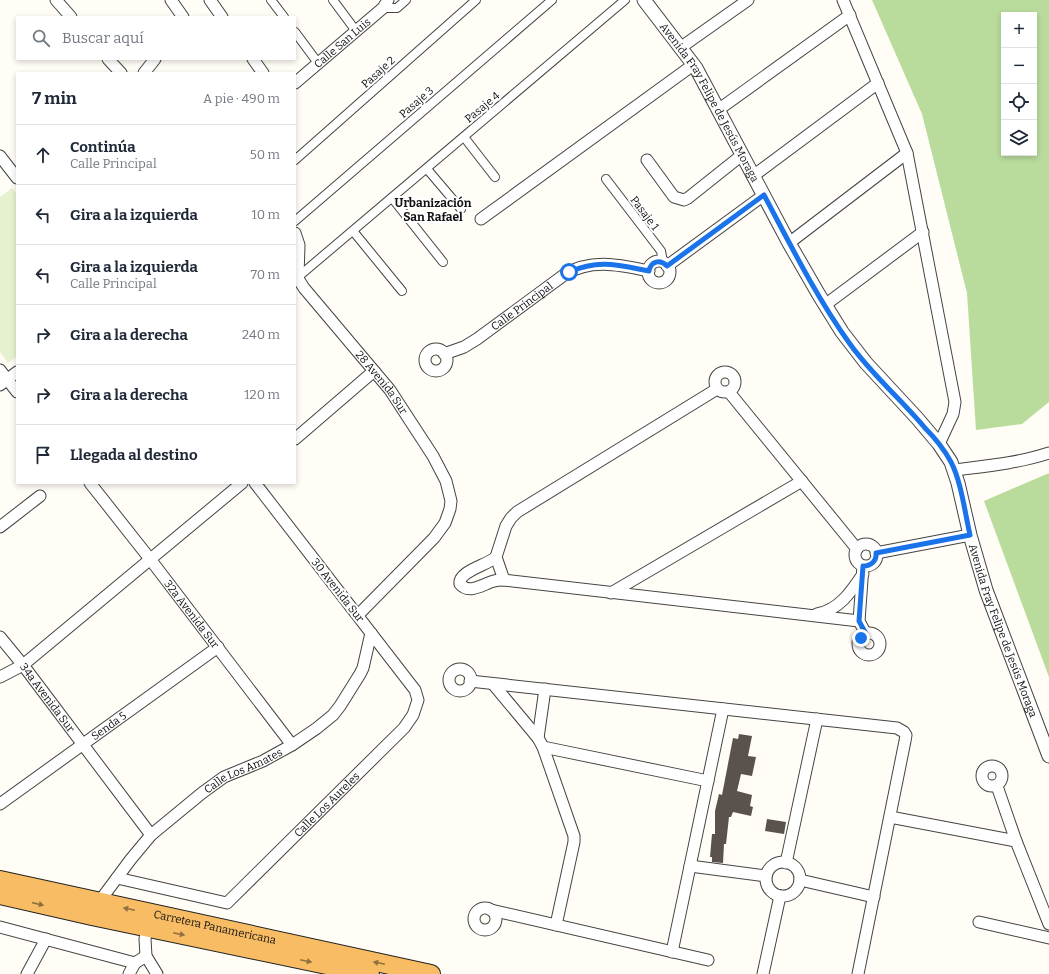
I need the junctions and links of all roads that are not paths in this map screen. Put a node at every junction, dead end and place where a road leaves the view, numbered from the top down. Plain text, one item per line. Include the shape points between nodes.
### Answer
1 (56, 0) edge
2 (171, 0) edge
3 (210, 0) edge
4 (271, 0) edge
5 (333, 0) edge
6 (406, 0) edge
7 (476, 0) edge
8 (552, 0) edge
9 (625, 0) edge
10 (644, 0) edge
11 (748, 0) edge
12 (844, 0) edge
13 (386, 2) edge
14 (850, 15) junction
15 (70, 16) edge
16 (182, 16) edge
17 (221, 16) edge
18 (283, 16) edge
19 (356, 31) junction
20 (296, 33) edge
21 (680, 48) junction
22 (109, 60) edge
23 (154, 60) edge
24 (254, 60) edge
25 (318, 63) junction
26 (693, 66) junction
27 (120, 72) edge
28 (145, 72) edge
29 (262, 72) edge
30 (296, 82) edge
31 (878, 83) junction
32 (718, 110) junction
33 (464, 137) junction
34 (907, 152) junction
35 (742, 155) junction
36 (0, 156) edge
37 (296, 159) edge
38 (647, 160) dead end
39 (427, 169) junction
40 (753, 176) junction
41 (16, 177) edge
42 (495, 177) dead end
43 (606, 179) dead end
44 (764, 195) junction
45 (392, 198) junction
46 (461, 209) dead end
47 (481, 219) dead end
48 (296, 220) edge
49 (353, 231) junction
50 (923, 232) junction
51 (296, 236) edge
52 (789, 243) junction
53 (443, 262) dead end
54 (665, 264) junction
55 (649, 271) junction
56 (296, 276) edge
57 (402, 291) dead end
58 (825, 305) junction
59 (444, 354) dead end
60 (0, 370) edge
61 (374, 371) junction
62 (16, 373) edge
63 (4, 382) edge
64 (717, 389) junction
65 (16, 391) edge
66 (729, 392) junction
67 (296, 438) edge
68 (939, 444) junction
69 (1049, 453) edge
70 (954, 470) junction
71 (802, 481) junction
72 (91, 484) edge
73 (241, 484) edge
74 (256, 484) edge
75 (40, 496) dead end
76 (0, 526) edge
77 (970, 535) junction
78 (857, 549) junction
79 (876, 553) junction
80 (496, 557) junction
81 (150, 559) junction
82 (863, 570) junction
83 (504, 580) junction
84 (611, 593) junction
85 (358, 615) junction
86 (810, 615) junction
87 (859, 621) junction
88 (371, 633) junction
89 (866, 634) dead end
90 (0, 637) edge
91 (218, 648) junction
92 (23, 665) junction
93 (0, 677) edge
94 (470, 681) dead end
95 (493, 684) junction
96 (545, 689) junction
97 (418, 700) joint
98 (723, 709) junction
99 (817, 719) junction
100 (540, 743) junction
101 (83, 745) junction
102 (292, 745) junction
103 (1049, 756) edge
104 (708, 781) junction
105 (997, 786) dead end
106 (0, 804) edge
107 (890, 817) junction
108 (151, 835) junction
109 (1016, 841) junction
110 (786, 863) junction
111 (690, 866) junction
112 (766, 876) junction
113 (117, 878) junction
114 (0, 880) edge
115 (800, 880) junction
116 (0, 895) edge
117 (780, 896) junction
118 (874, 897) junction
119 (99, 902) junction
120 (491, 910) dead end
121 (979, 922) dead end
122 (1049, 924) edge
123 (556, 925) junction
124 (0, 927) edge
125 (147, 928) junction
126 (1049, 938) edge
127 (46, 939) junction
128 (672, 952) junction
129 (146, 956) junction
130 (708, 960) dead end
131 (135, 963) junction
132 (27, 974) edge
133 (129, 974) edge
134 (157, 974) edge
135 (370, 974) edge
136 (431, 974) edge
137 (763, 974) edge
138 (858, 974) edge

1 - 15 street
2 - 16 street
3 - 17 street
4 - 18 street
5 - 19 street
6 - 13 street via 397,8
7 - 37 street, Pasaje 2
8 - 48 street, Pasaje 3
9 - 33 street, Pasaje 4
10 - 21 street, Avenida Fray Felipe de Jesús Moraga
11 - 21 street
12 - 14 street
13 - 19 street, Calle San Luis
14 - 31 street
14 - 32 street
19 - 25 street, Calle San Luis
20 - 25 street
21 - 26 street, Avenida Fray Felipe de Jesús Moraga
22 - 27 street
23 - 28 street
24 - 29 street
25 - 30 street, Calle San Luis
26 - 32 street, Avenida Fray Felipe de Jesús Moraga
26 - 47 street
31 - 34 street
31 - 40 street
32 - 35 street, Avenida Fray Felipe de Jesús Moraga
33 - 39 street, Pasaje 4
33 - 42 street
34 - 50 street
34 - 52 street
35 - 38 street via 684,200 674,197
35 - 40 street, Avenida Fray Felipe de Jesús Moraga
36 - 41 street
39 - 45 street, Pasaje 4
39 - 46 street
40 - 44 street, Avenida Fray Felipe de Jesús Moraga
43 - 54 street, Pasaje 1 via 660,251
44 - 52 street, Avenida Fray Felipe de Jesús Moraga
44 - 54 street
45 - 49 street, Pasaje 4
45 - 53 street
49 - 56 street, Pasaje 4
49 - 57 street
50 - 58 street
50 - 68 street via 955,402 951,419
51 - 56 street via 299,245
52 - 58 street, Avenida Fray Felipe de Jesús Moraga
54 - 55 street via 656,262 650,266
54 - 55 street via 669,273 664,282 653,281
55 - 59 street, Calle Principal via 603,263 581,267 564,275 470,344
56 - 61 street, 28 Avenida Sur
58 - 68 street, Avenida Fray Felipe de Jesús Moraga via 866,364
60 - 63 street
61 - 67 street
61 - 85 street, 28 Avenida Sur via 390,390 433,456 446,481 451,501 445,523 434,538
62 - 63 street
63 - 65 street
64 - 66 street
64 - 66 street via 714,382 716,376 722,372 729,372 735,383
64 - 80 street via 517,512 506,526
66 - 71 street
68 - 70 street, Avenida Fray Felipe de Jesús Moraga
69 - 70 street
70 - 77 street, Avenida Fray Felipe de Jesús Moraga
71 - 78 street
71 - 84 street
72 - 81 street, 32a Avenida Sur
73 - 81 street
74 - 85 street, 30 Avenida Sur
75 - 76 street
77 - 79 street
77 - 103 street, Avenida Fray Felipe de Jesús Moraga via 986,590
78 - 79 street via 863,545 870,546
78 - 82 street via 855,556
79 - 82 street via 873,563
80 - 83 street
80 - 83 street via 464,574 460,578 460,584 468,589 475,589
81 - 91 street, 32a Avenida Sur
81 - 92 street
82 - 86 street via 856,585 841,603 825,613
82 - 87 street
83 - 84 street
84 - 86 street
85 - 88 street, 30 Avenida Sur
86 - 87 street
87 - 89 street
88 - 97 street, 30 Avenida Sur via 415,690
88 - 102 street, Calle Los Amates via 363,668 340,706 317,728
90 - 92 street, 34a Avenida Sur
91 - 101 street, Senda 5
91 - 102 street, 32a Avenida Sur
92 - 93 street
92 - 101 street, 34a Avenida Sur
94 - 95 street
95 - 96 street
95 - 100 street
96 - 98 street
96 - 100 street
97 - 113 street, Calle Los Aureles via 404,728 226,903
98 - 99 street
98 - 104 street
99 - 107 street via 897,728 904,732 906,735
99 - 110 street
100 - 104 street
100 - 123 street via 574,836
101 - 106 street, Senda 5
101 - 108 street, 34a Avenida Sur
102 - 108 street, Calle Los Amates via 263,761 224,776
104 - 111 street
105 - 109 street
107 - 109 street
107 - 118 street
108 - 113 street, Calle Los Amates
109 - 122 street
110 - 112 street via 776,864
110 - 115 street via 795,868
111 - 112 street
111 - 128 street
112 - 117 street via 768,888
113 - 119 street, Calle Los Amates
114 - 119 highway, Carretera Panamericana
115 - 117 street via 792,893
115 - 118 street
116 -> 125 highway, Carretera Panamericana
117 - 137 street
118 - 138 street
136 -> 119 highway, Carretera Panamericana
120 - 123 street
121 - 126 street
123 - 128 street
124 - 127 street
125 - 129 street
125 -> 135 highway, Carretera Panamericana
127 - 131 street
127 - 132 street
128 - 130 street
129 - 131 street
129 - 134 street
131 - 133 street

